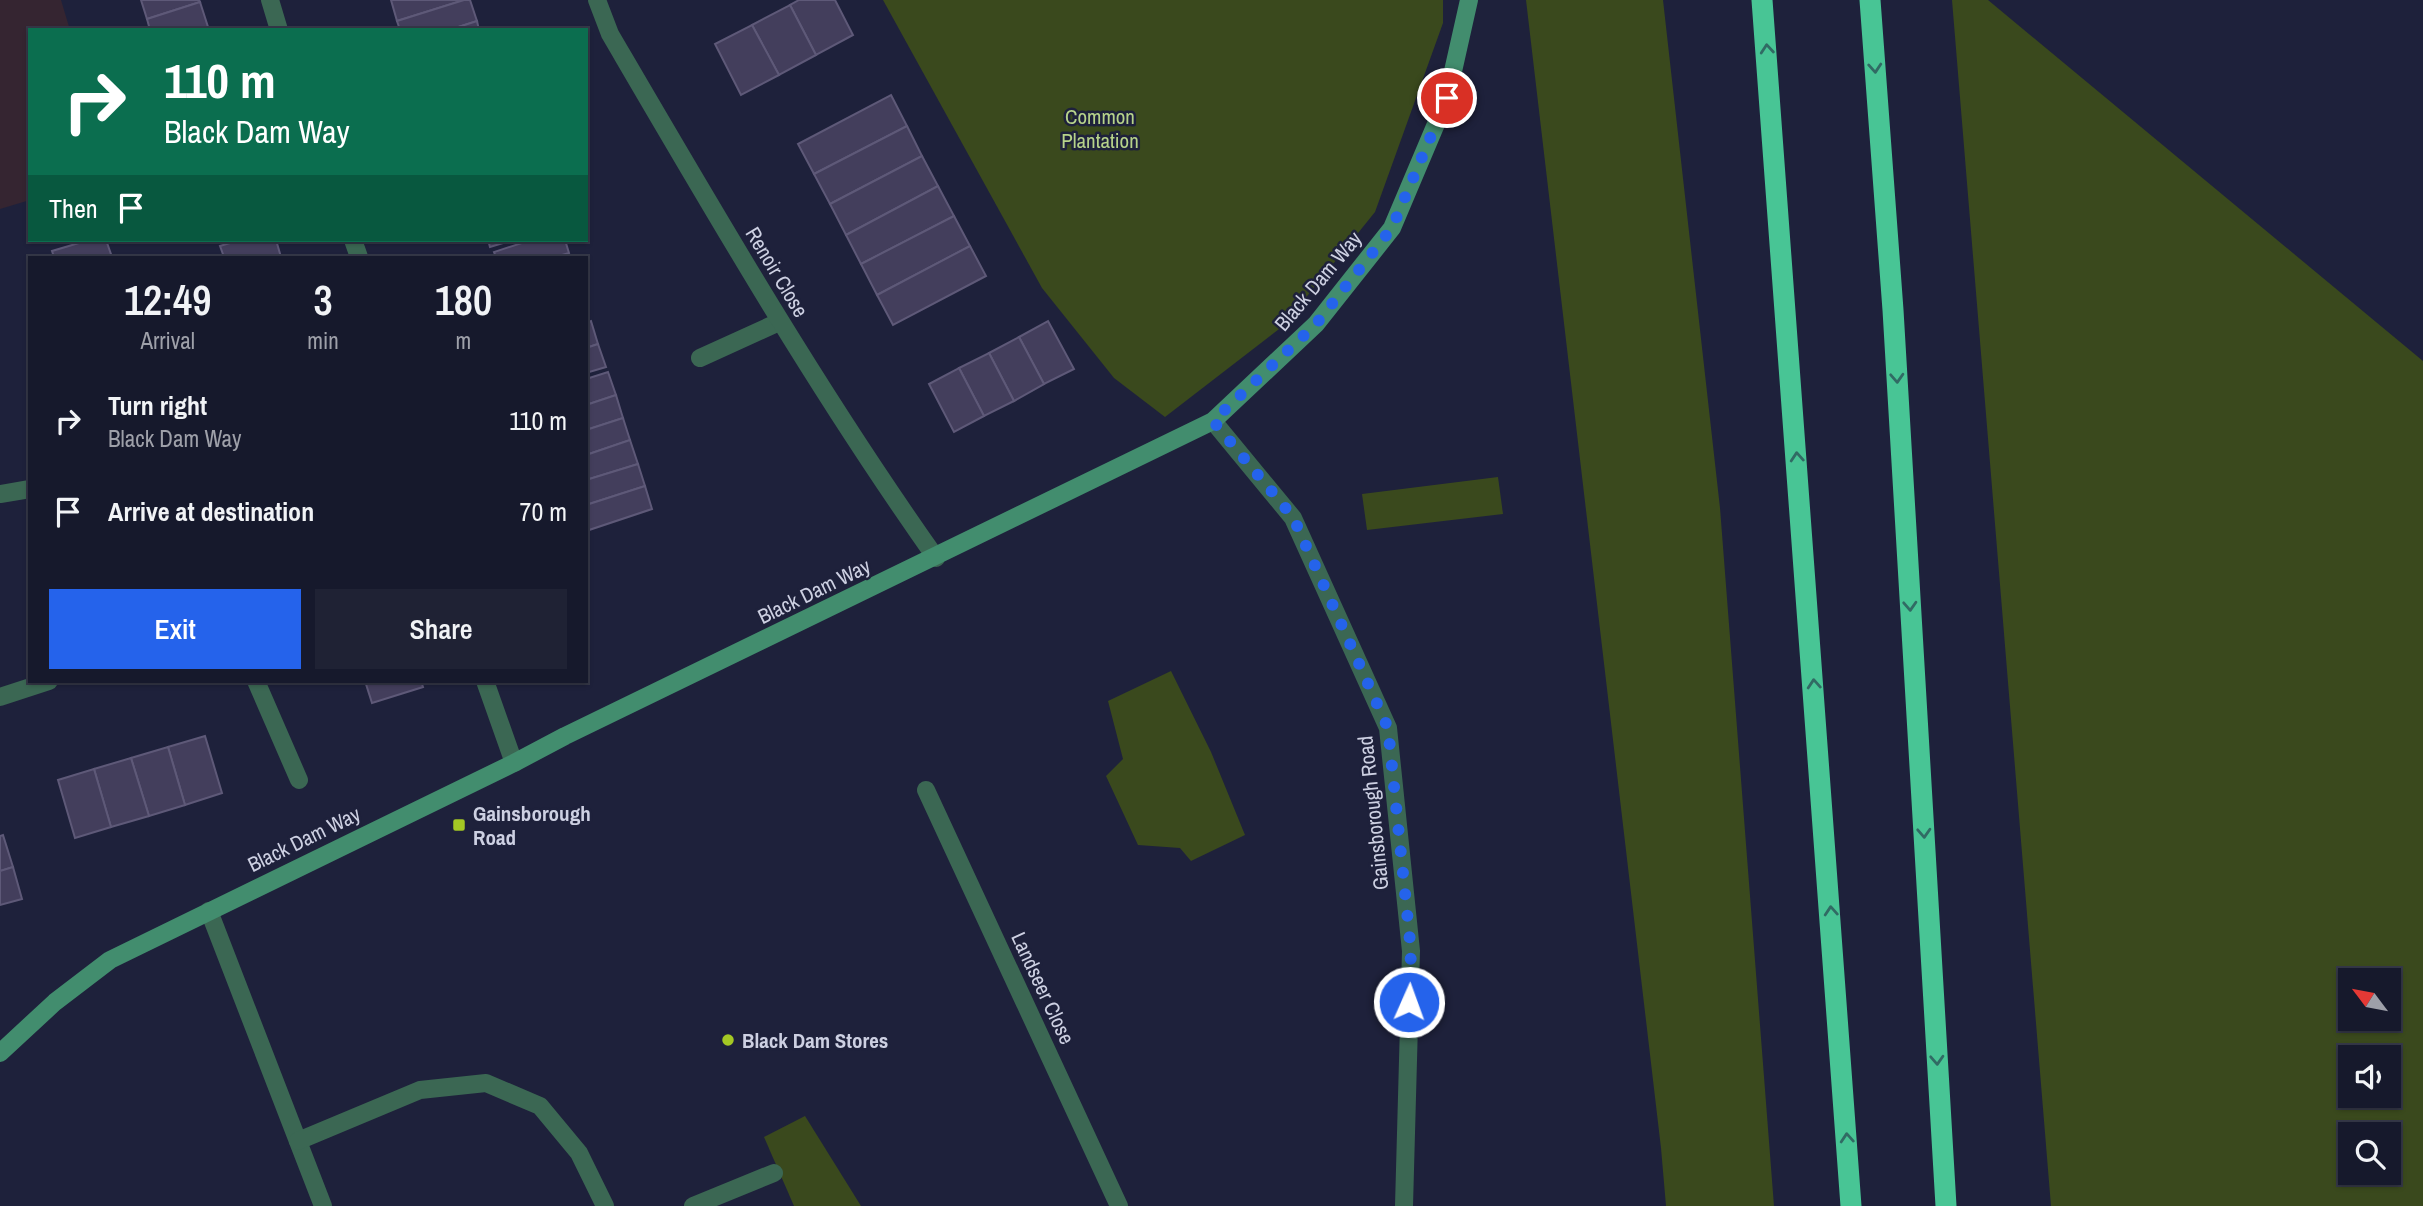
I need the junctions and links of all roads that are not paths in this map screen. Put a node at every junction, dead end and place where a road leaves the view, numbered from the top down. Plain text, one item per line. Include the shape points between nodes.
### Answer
1 (270, 0) edge
2 (597, 0) edge
3 (1469, 0) edge
4 (1762, 0) edge
5 (1870, 0) edge
6 (278, 28) edge
7 (779, 322) junction
8 (700, 358) dead end
9 (1213, 421) junction
10 (28, 489) edge
11 (0, 494) edge
12 (936, 558) junction
13 (42, 683) edge
14 (257, 683) edge
15 (486, 683) edge
16 (0, 696) edge
17 (514, 763) junction
18 (299, 780) dead end
19 (926, 790) dead end
20 (209, 911) junction
21 (0, 1053) edge
22 (298, 1141) junction
23 (774, 1173) dead end
24 (323, 1206) edge
25 (605, 1206) edge
26 (693, 1206) edge
27 (1119, 1206) edge
28 (1404, 1206) edge
29 (1852, 1206) edge
30 (1946, 1206) edge

1 - 6 street
2 - 7 street, Renoir Close via 610,34
3 - 9 street, Black Dam Way via 1447,98 1392,228 1316,324
29 -> 4 highway
5 -> 30 highway
7 - 8 street
7 - 12 street, Renoir Close
9 - 12 street, Black Dam Way
9 - 28 street, Gainsborough Road via 1293,517 1388,728 1411,951
10 - 11 street
12 - 17 street, Black Dam Way
13 - 16 street
14 - 18 street
15 - 17 street
17 - 20 street, Black Dam Way
19 - 27 street, Landseer Close
20 - 21 street, Black Dam Way via 110,960
20 - 22 street
22 - 24 street
22 - 25 street via 420,1090 486,1083 540,1106 579,1153
23 - 26 street

